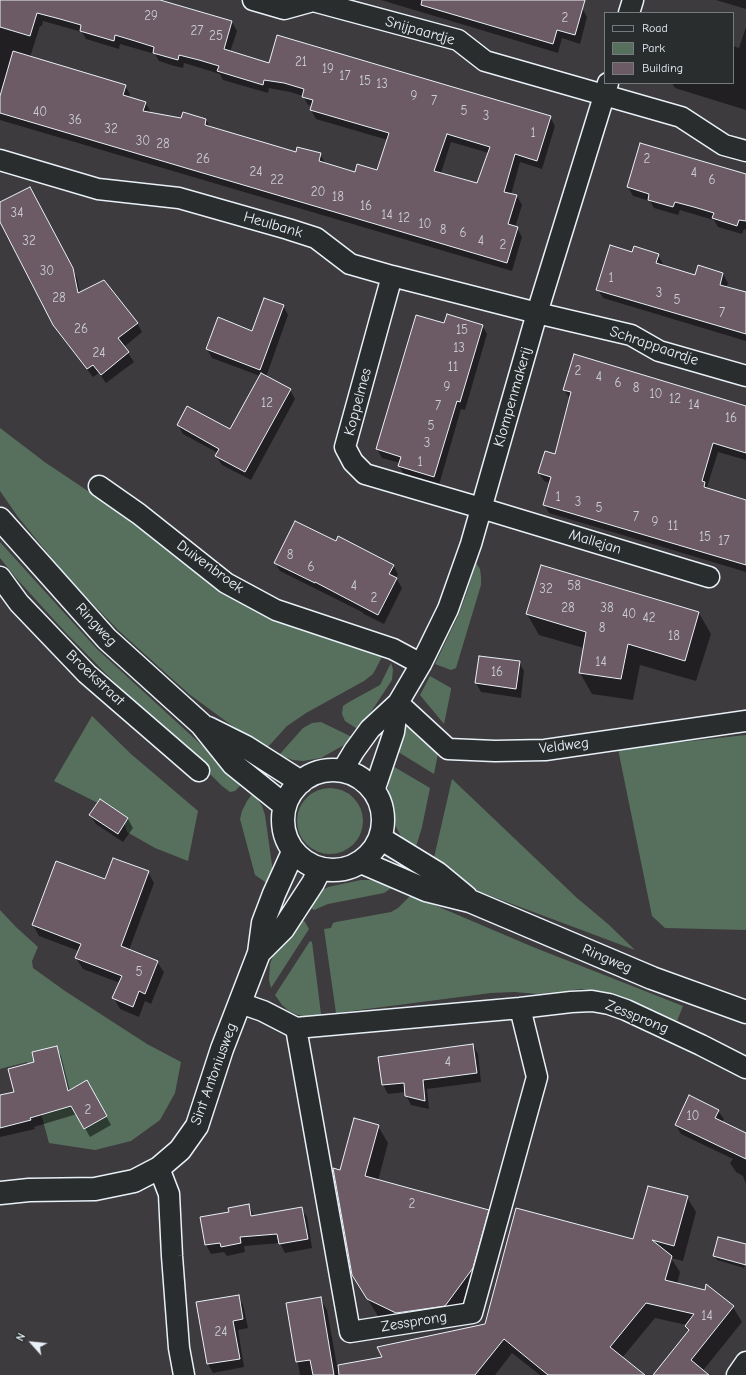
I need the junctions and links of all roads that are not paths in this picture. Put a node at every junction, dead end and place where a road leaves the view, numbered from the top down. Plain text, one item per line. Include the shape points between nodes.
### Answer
1 (253, 0) edge
2 (633, 0) edge
3 (629, 12) edge
4 (606, 89) edge
5 (746, 151) edge
6 (0, 160) edge
7 (392, 276) junction
8 (537, 313) junction
9 (746, 376) edge
10 (99, 486) dead end
11 (481, 508) junction
12 (0, 519) edge
13 (0, 576) edge
14 (709, 577) dead end
15 (420, 664) junction
16 (398, 703) junction
17 (746, 721) edge
18 (201, 724) junction
19 (199, 771) dead end
20 (342, 771) junction
21 (301, 782) junction
22 (374, 791) junction
23 (284, 806) junction
24 (380, 838) junction
25 (293, 852) junction
26 (361, 862) junction
27 (320, 870) junction
28 (470, 900) junction
29 (259, 953) junction
30 (240, 1003) junction
31 (520, 1008) junction
32 (746, 1012) edge
33 (296, 1028) junction
34 (746, 1068) edge
35 (159, 1168) junction
36 (0, 1193) edge
37 (746, 1362) edge
38 (184, 1375) edge
39 (737, 1375) edge

1 - 4 street, Snijpaardje via 284,9 313,1 458,40 485,61
2 - 3 street
4 - 5 street, Snijpaardje via 681,117 724,145
4 - 8 street, Klompenmakerij
6 - 7 street, Heulbank via 98,189 179,198 288,229 316,238 350,264
7 - 8 street, Heulbank
7 - 11 street, Koppelmes via 345,447 353,462 364,474
8 - 9 street, Schrappaardje via 631,335 659,351
8 - 11 street, Klompenmakerij
10 - 15 street, Duivenbroek via 139,514 226,583 276,610 393,649
11 - 14 street, Mallejan
11 - 15 street, Klompenmakerij via 448,609
12 - 18 main road, Ringweg via 107,639
13 - 19 street, Broekstraat via 19,603 87,674
15 - 16 street, Klompenmakerij
16 - 17 street, Veldweg via 448,749 545,750
16 - 20 street, Klompenmakerij via 370,729
16 - 22 street, Klompenmakerij via 394,732
18 - 21 main road, Ringweg via 246,747
18 - 23 main road, Ringweg via 233,764
20 - 21 main road via 323,771
20 - 22 main road via 360,778
21 - 23 main road via 292,791
22 - 24 main road via 383,819
23 - 25 main road via 283,829 286,841
24 - 26 main road via 376,847
24 - 28 main road, Ringweg via 437,873
25 - 27 main road via 305,863
25 - 29 main road, Sint Antoniusweg via 263,924
26 - 27 main road via 341,870
26 - 28 main road, Ringweg via 426,890
27 - 29 main road, Sint Antoniusweg via 283,929
28 - 32 main road, Ringweg via 652,978
29 - 30 main road, Sint Antoniusweg
30 - 33 street via 262,1010
30 - 35 main road, Sint Antoniusweg via 197,1126 180,1150
31 - 33 street, Zessprong
31 - 33 street, Zessprong via 536,1077 472,1313 350,1332
31 - 34 street, Zessprong via 592,1001 609,1004 688,1038
35 - 36 main road, Sint Antoniusweg via 134,1181 95,1189
35 - 38 street via 170,1194 178,1341
37 - 39 street

